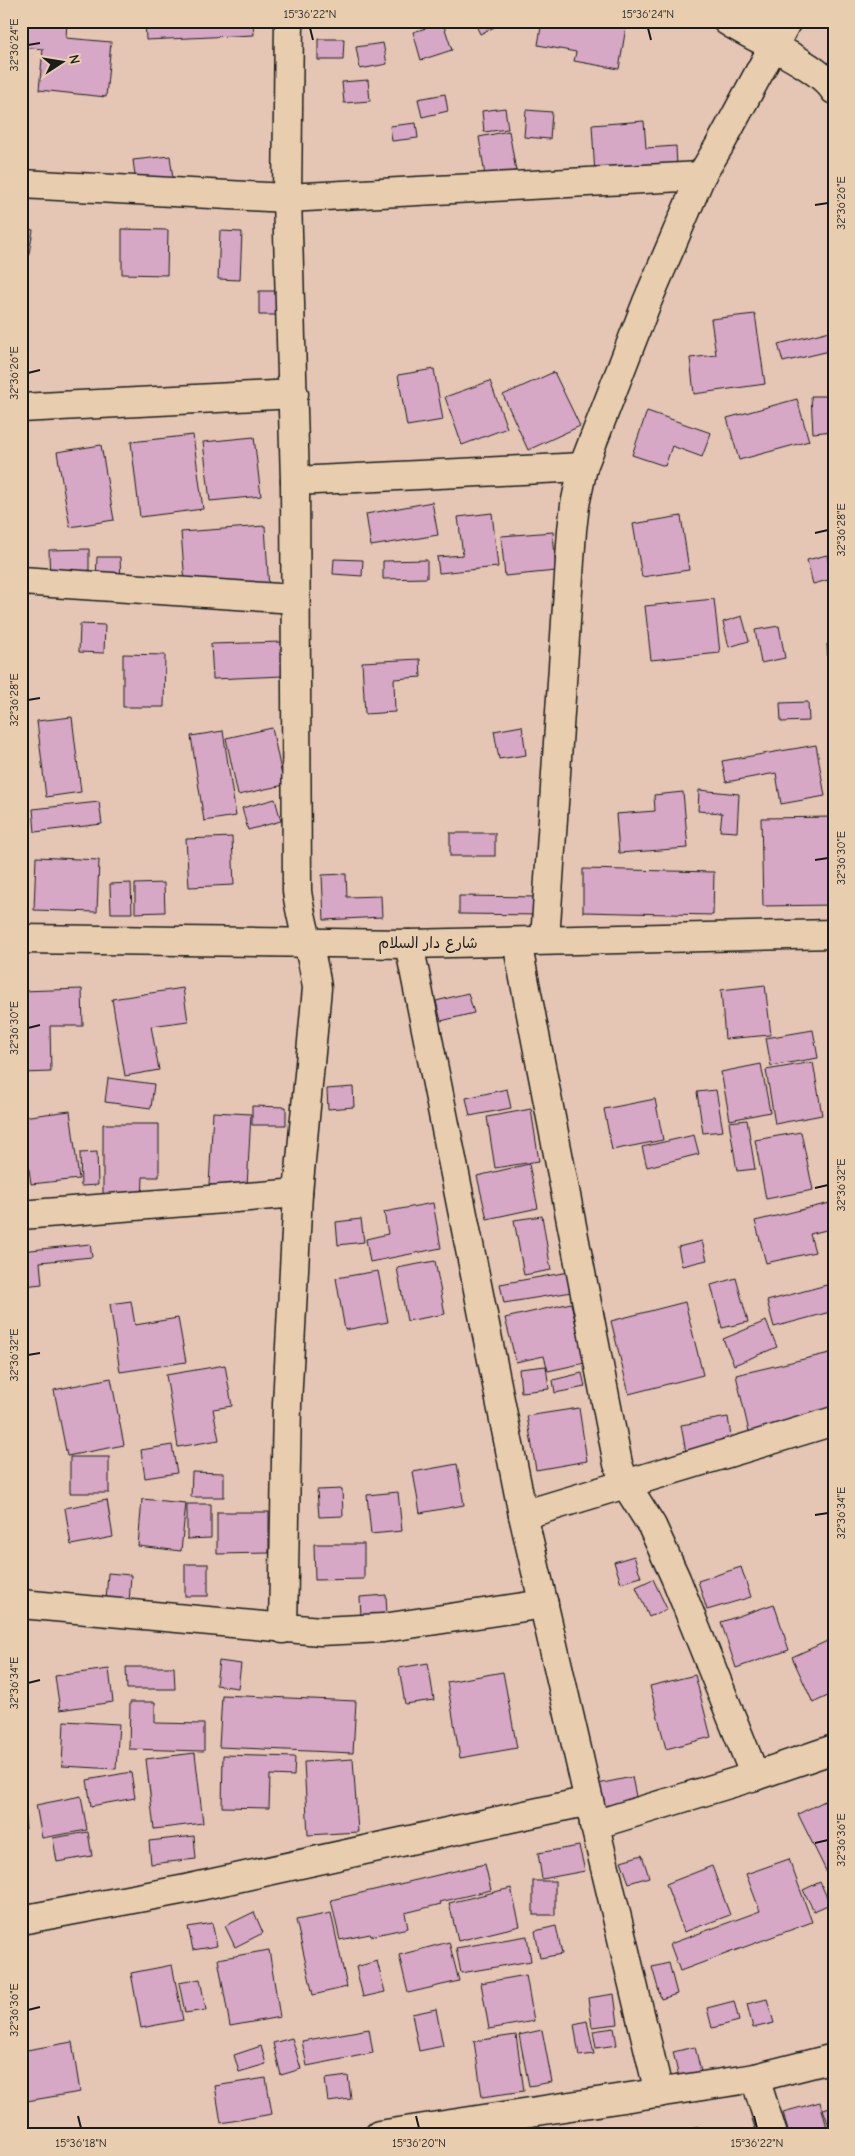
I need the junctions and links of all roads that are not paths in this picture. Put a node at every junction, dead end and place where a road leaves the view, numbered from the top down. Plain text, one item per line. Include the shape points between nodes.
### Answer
1 (289, 21) edge
2 (727, 21) edge
3 (787, 21) edge
4 (773, 48) junction
5 (834, 90) edge
6 (701, 176) junction
7 (21, 184) edge
8 (287, 198) junction
9 (294, 394) junction
10 (21, 408) edge
11 (583, 467) junction
12 (295, 481) junction
13 (21, 580) edge
14 (295, 599) junction
15 (834, 934) edge
16 (21, 939) edge
17 (545, 940) junction
18 (517, 942) junction
19 (308, 943) junction
20 (409, 944) junction
21 (298, 1193) junction
22 (21, 1214) edge
23 (834, 1421) edge
24 (625, 1483) junction
25 (524, 1515) junction
26 (22, 1597) edge
27 (544, 1604) junction
28 (283, 1629) junction
29 (834, 1749) edge
30 (755, 1776) junction
31 (591, 1813) junction
32 (21, 1920) edge
33 (834, 2058) edge
34 (754, 2078) junction
35 (659, 2093) junction
36 (453, 2130) edge
37 (379, 2135) edge
38 (773, 2135) edge

1 - 8 street
2 - 4 street
3 - 4 street
4 - 5 street via 813,70
4 - 6 street
6 - 8 street
6 - 11 street
7 - 8 street
8 - 9 street
9 - 10 street
9 - 12 street
11 - 12 street
11 - 17 street via 572,530
12 - 14 street
13 - 14 street
14 - 19 street via 297,891
15 - 17 street, شارع دار السلام
16 - 19 street, شارع دار السلام
17 - 18 street, شارع دار السلام
18 - 20 street, شارع دار السلام
18 - 24 street via 618,1464
19 - 20 street, شارع دار السلام
19 - 21 street via 317,988
20 - 25 street
21 - 22 street
21 - 28 street via 287,1404
23 - 24 street
24 - 25 street
24 - 30 street via 652,1526 676,1579
25 - 27 street
26 - 28 street
27 - 28 street via 353,1631
27 - 31 street
29 - 30 street
30 - 31 street
31 - 32 street
31 - 35 street
33 - 34 street
34 - 35 street
34 - 38 street
35 - 36 street
36 - 37 street

